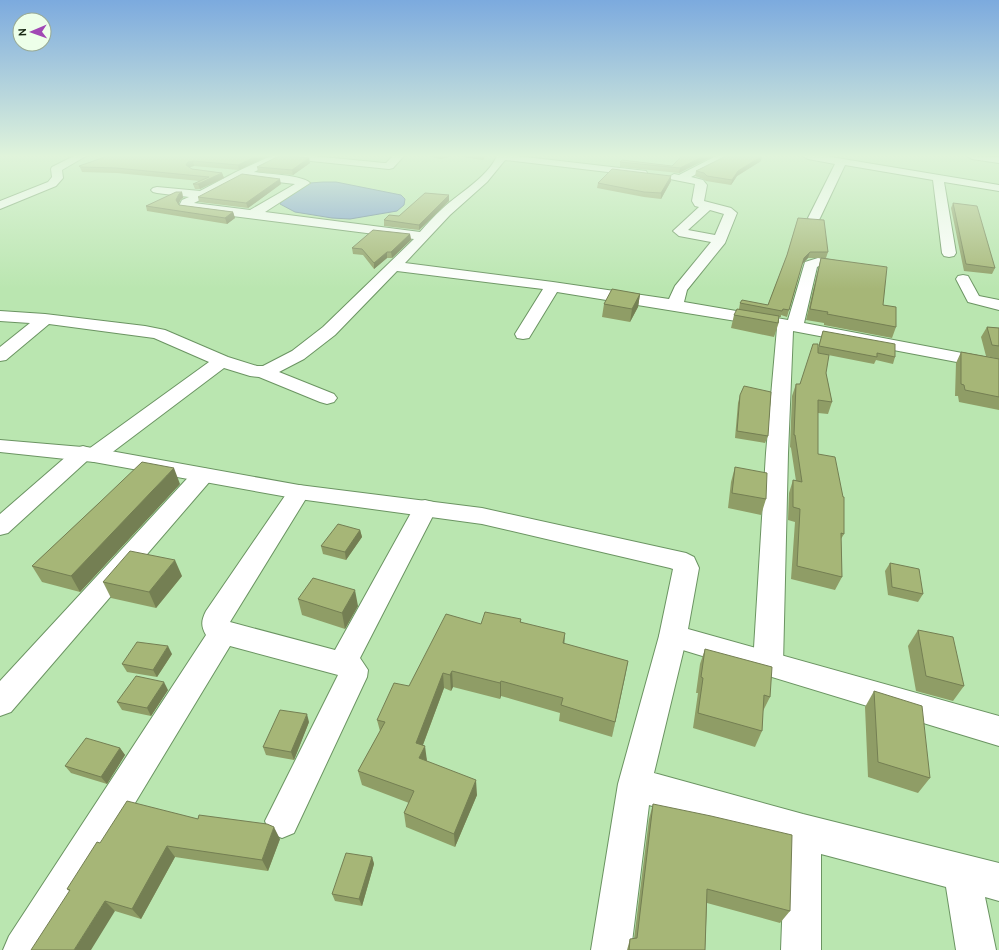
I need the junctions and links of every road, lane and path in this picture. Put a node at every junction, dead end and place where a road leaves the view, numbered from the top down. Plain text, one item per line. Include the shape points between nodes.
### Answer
1 (12, 200) edge
2 (191, 200) edge
3 (275, 200) edge
4 (460, 200) edge
5 (698, 200) edge
6 (823, 200) edge
7 (941, 200) edge
8 (0, 205) edge
9 (707, 206) junction
10 (252, 214) junction
11 (814, 218) edge
12 (423, 236) junction
13 (719, 240) junction
14 (949, 253) dead end
15 (394, 266) junction
16 (865, 270) edge
17 (963, 279) dead end
18 (553, 286) junction
19 (675, 305) junction
20 (999, 305) edge
21 (0, 316) edge
22 (45, 319) junction
23 (790, 325) junction
24 (524, 334) dead end
25 (0, 356) edge
26 (222, 361) junction
27 (999, 364) edge
28 (262, 372) junction
29 (327, 398) dead end
30 (0, 446) edge
31 (89, 454) junction
32 (203, 475) junction
33 (299, 492) junction
34 (425, 508) junction
35 (0, 527) edge
36 (223, 633) junction
37 (673, 636) junction
38 (342, 664) junction
39 (768, 664) junction
40 (0, 702) edge
41 (999, 731) edge
42 (635, 784) junction
43 (282, 821) dead end
44 (803, 832) junction
45 (962, 872) junction
46 (999, 882) edge
47 (23, 950) edge
48 (611, 950) edge
49 (801, 950) edge
50 (976, 950) edge

1 - 8 street
2 - 10 street via 185,206
3 - 10 street
4 - 12 street
5 - 9 street
6 - 11 street
7 - 14 street
9 - 13 street via 731,213
9 - 13 street via 679,231
10 - 12 street
12 - 15 street
13 - 19 street via 680,289
15 - 18 street
15 - 28 street via 329,331 298,355
16 - 23 street via 813,262
17 - 20 street via 973,299
18 - 19 street
18 - 24 street
19 - 23 street
21 - 22 street
22 - 25 street
22 - 26 street via 159,334
23 - 27 street
23 - 39 street via 777,453
26 - 28 street
26 - 31 street via 176,397
28 - 29 street
30 - 31 street
31 - 32 street
31 - 35 street
32 - 33 street
32 - 40 street
33 - 34 street
33 - 36 street via 216,619 216,627
34 - 37 street via 482,516 682,561 686,568
34 - 38 street
36 - 38 street
36 - 47 street
37 - 39 street
37 - 42 street
38 - 43 street via 353,670 352,677
39 - 41 street
42 - 44 street
42 - 48 street
44 - 45 street
44 - 49 street
45 - 46 street
45 - 50 street

